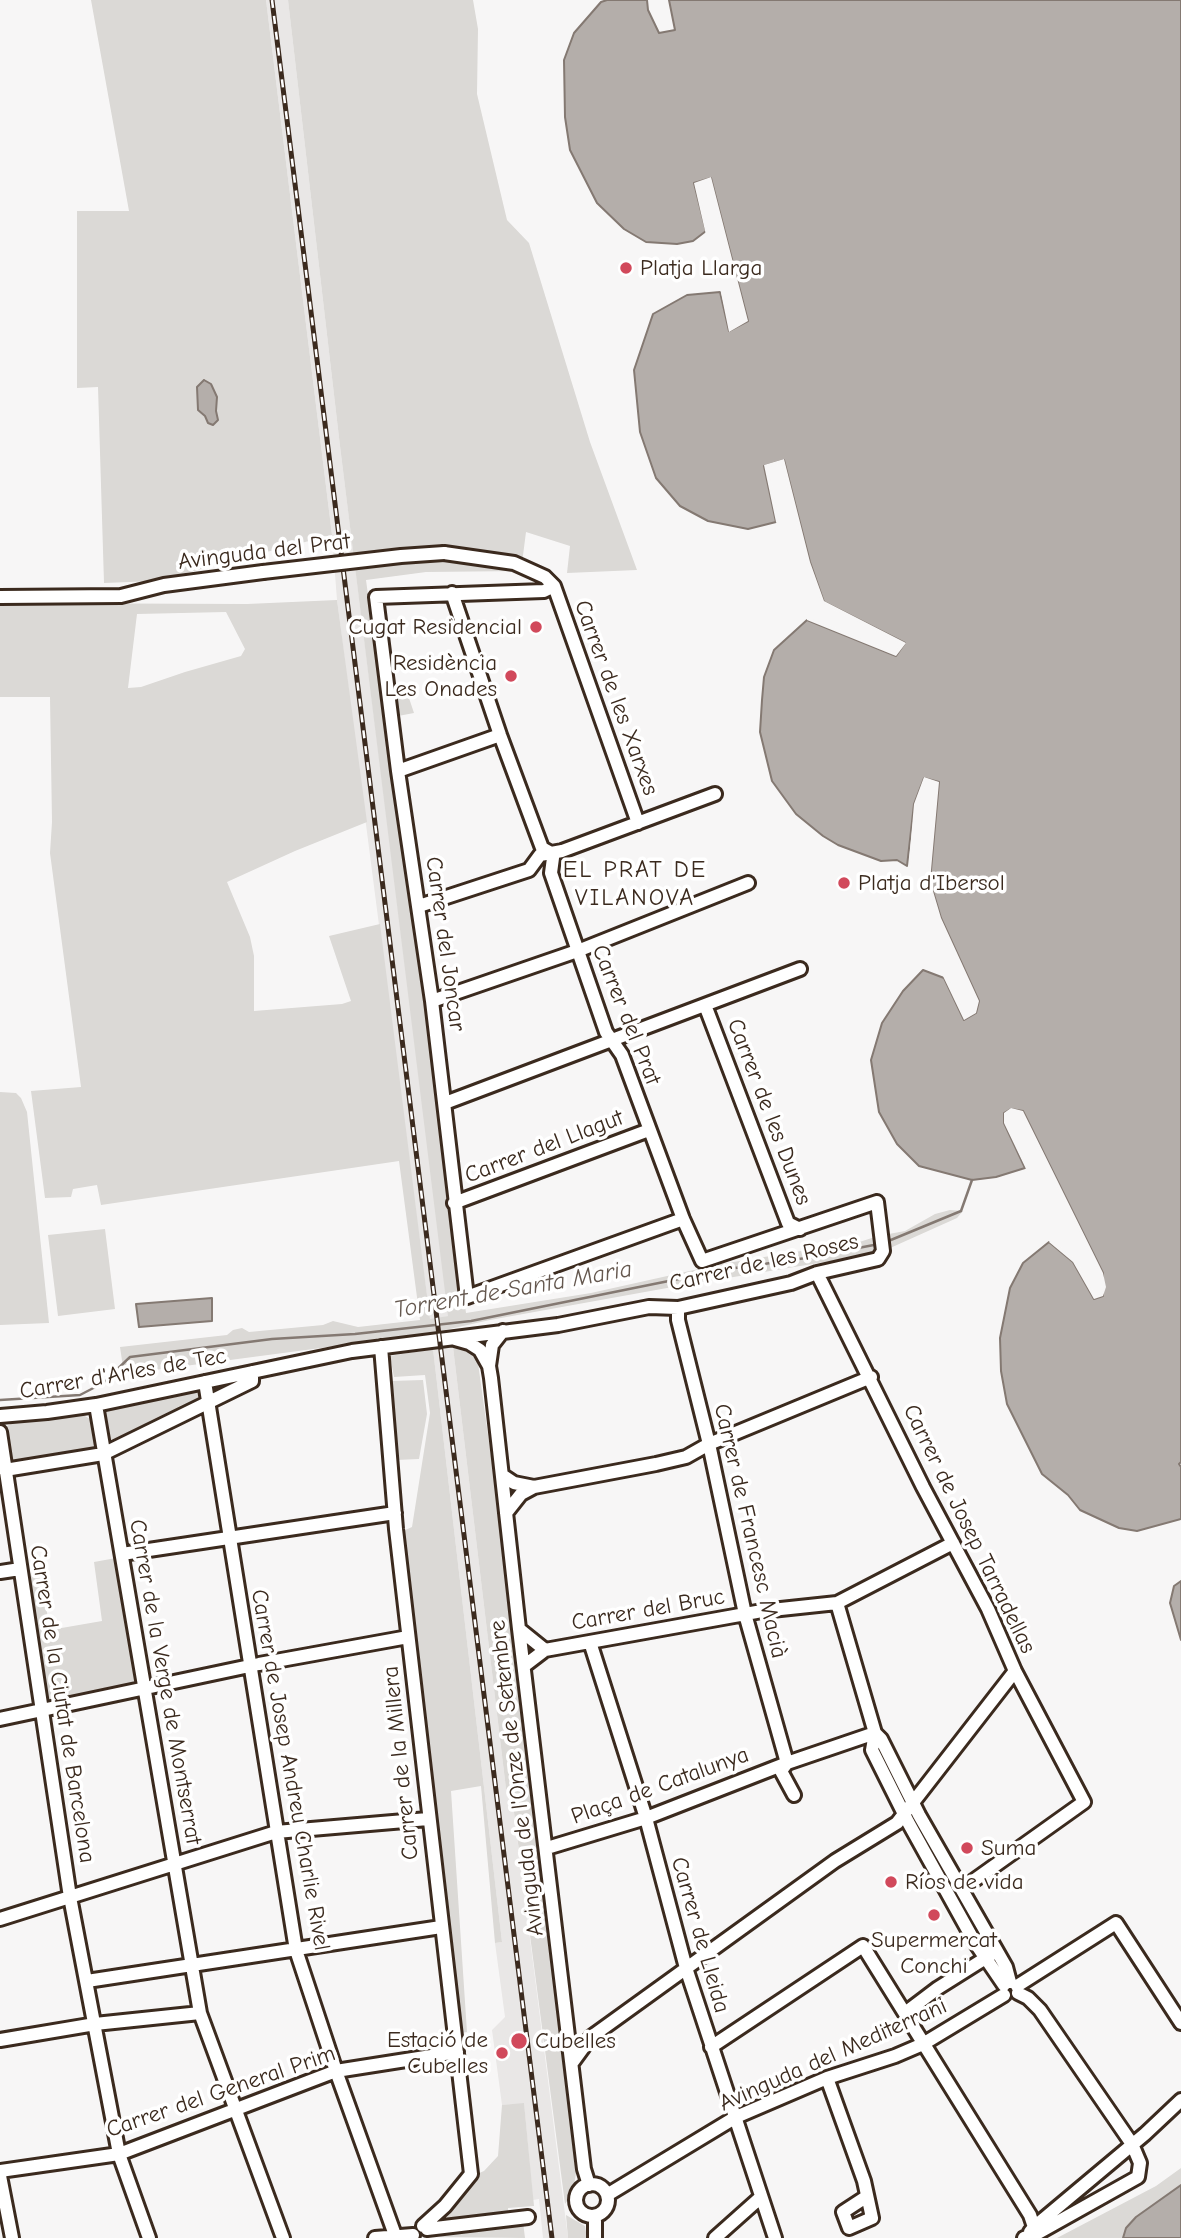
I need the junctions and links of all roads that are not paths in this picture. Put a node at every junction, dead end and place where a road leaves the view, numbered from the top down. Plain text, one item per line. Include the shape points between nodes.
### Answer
1 (533, 571) junction
2 (554, 586) junction
3 (526, 591) junction
4 (452, 593) junction
5 (0, 597) edge
6 (500, 735) junction
7 (398, 771) junction
8 (715, 794) dead end
9 (638, 823) junction
10 (551, 853) junction
11 (748, 883) dead end
12 (419, 906) junction
13 (579, 951) junction
14 (800, 969) dead end
15 (432, 1002) junction
16 (705, 1005) junction
17 (609, 1039) junction
18 (444, 1103) junction
19 (649, 1130) junction
20 (454, 1203) junction
21 (683, 1219) junction
22 (785, 1228) junction
23 (817, 1273) junction
24 (678, 1308) junction
25 (503, 1331) junction
26 (453, 1338) junction
27 (381, 1348) junction
28 (489, 1366) junction
29 (252, 1372) junction
30 (871, 1377) junction
31 (205, 1382) junction
32 (208, 1402) junction
33 (96, 1405) junction
34 (0, 1416) edge
35 (0, 1432) edge
36 (709, 1444) junction
37 (103, 1454) junction
38 (3, 1468) edge
39 (502, 1475) junction
40 (534, 1487) junction
41 (396, 1513) junction
42 (506, 1513) junction
43 (230, 1538) junction
44 (953, 1543) junction
45 (122, 1554) junction
46 (20, 1569) junction
47 (0, 1572) edge
48 (837, 1603) junction
49 (745, 1614) junction
50 (519, 1629) junction
51 (408, 1637) junction
52 (590, 1642) junction
53 (545, 1650) junction
54 (250, 1665) junction
55 (524, 1666) junction
56 (1015, 1671) junction
57 (144, 1689) junction
58 (41, 1710) junction
59 (0, 1719) edge
60 (875, 1733) junction
61 (787, 1763) junction
62 (794, 1794) dead end
63 (914, 1802) junction
64 (904, 1814) junction
65 (646, 1818) junction
66 (428, 1819) junction
67 (276, 1832) junction
68 (547, 1848) junction
69 (175, 1864) junction
70 (962, 1889) junction
71 (70, 1897) junction
72 (0, 1919) edge
73 (440, 1927) junction
74 (296, 1950) junction
75 (991, 1955) junction
76 (191, 1965) junction
77 (686, 1968) junction
78 (87, 1981) junction
79 (1011, 1988) junction
80 (905, 2013) junction
81 (200, 2014) junction
82 (1181, 2023) edge
83 (95, 2024) junction
84 (570, 2034) junction
85 (0, 2039) edge
86 (588, 2039) junction
87 (923, 2044) junction
88 (710, 2047) junction
89 (457, 2052) junction
90 (572, 2063) junction
91 (336, 2071) junction
92 (827, 2078) junction
93 (1181, 2100) edge
94 (237, 2109) junction
95 (736, 2117) junction
96 (1132, 2144) junction
97 (119, 2154) junction
98 (0, 2173) edge
99 (1097, 2173) junction
100 (589, 2185) junction
101 (1110, 2193) junction
102 (607, 2195) junction
103 (761, 2197) junction
104 (866, 2197) dead end
105 (595, 2216) junction
106 (527, 2217) dead end
107 (421, 2233) edge
108 (1028, 2233) edge
109 (395, 2235) junction
110 (12, 2238) edge
111 (149, 2238) edge
112 (283, 2238) edge
113 (375, 2238) edge
114 (595, 2238) edge
115 (715, 2238) edge
116 (775, 2238) edge

1 - 2 street, Avinguda del Prat
1 - 3 street via 535,582
1 - 5 street, Avinguda del Prat, bridge via 514,563 444,553 164,585 121,596
2 - 3 street
2 - 9 street, Carrer de les Xarxes
3 - 4 street
4 - 6 street, Carrer del Prat
4 - 7 street, Carrer del Joncar via 376,597
6 - 7 street
6 - 10 street, Carrer del Prat via 542,848
7 - 12 street, Carrer del Joncar
8 - 9 street
9 - 10 street
10 - 12 street via 540,855 529,870
10 - 13 street, Carrer del Prat via 551,873
11 - 13 street
12 - 15 street, Carrer del Joncar
13 - 15 street
13 - 17 street, Carrer del Prat
14 - 16 street
15 - 18 street, Carrer del Joncar
16 - 17 street
16 - 22 street, Carrer de les Dunes
17 - 18 street
17 - 19 street, Carrer del Prat via 622,1055
18 - 20 street, Carrer del Joncar
19 - 20 street, Carrer del Llagut
19 - 21 street, Carrer del Prat
20 - 21 street, Carrer del Joncar via 467,1297
21 - 22 street, Carrer del Prat via 702,1261
22 - 23 street, Carrer de les Roses via 800,1229 877,1202 880,1253
23 - 24 street, Carrer de les Roses
23 - 30 street, Carrer de Josep Tarradellas
24 - 25 street, Carrer de les Roses via 649,1307
24 - 36 street, Carrer de Francesc Macià
25 - 26 street, Carrer de les Roses
25 - 28 street, Avinguda de l'Onze de Setembre via 492,1345
26 - 27 street, Carrer d'Arles de Tec
26 - 28 street via 480,1350
27 - 29 street, Carrer d'Arles de Tec
27 - 41 street, Carrer de la Millera
28 - 39 street, Avinguda de l'Onze de Setembre
29 - 31 street, Carrer d'Arles de Tec
29 - 32 street, Carrer d'Arles de Tec via 252,1381
30 - 36 street
30 - 44 street, Carrer de Josep Tarradellas
31 - 32 street, Carrer de Josep Andreu Charlie Rivel
31 - 33 street, Carrer d'Arles de Tec
32 - 37 street, Carrer d'Arles de Tec
32 - 43 street, Carrer de Josep Andreu Charlie Rivel
33 - 34 street, Carrer d'Arles de Tec
33 - 37 street, Carrer de la Verge de Montserrat
35 - 38 street, Carrer de la Ciutat de Barcelona
36 - 40 street via 686,1457
36 - 49 street, Carrer de Francesc Macià
37 - 38 street, Carrer d'Arles de Tec
37 - 45 street, Carrer de la Verge de Montserrat
38 - 46 street, Carrer de la Ciutat de Barcelona
39 - 40 street
39 - 42 street, Avinguda de l'Onze de Setembre
40 - 42 street via 521,1494
41 - 43 street
41 - 51 street, Carrer de la Millera
42 - 50 street, Avinguda de l'Onze de Setembre
43 - 45 street
43 - 54 street, Carrer de Josep Andreu Charlie Rivel
44 - 48 street, Carrer del Bruc
44 - 56 street, Carrer de Josep Tarradellas
45 - 57 street, Carrer de la Verge de Montserrat
46 - 47 street
46 - 58 street, Carrer de la Ciutat de Barcelona
48 - 49 street, Carrer del Bruc
48 - 60 street
49 - 52 street, Carrer del Bruc
49 - 61 street, Carrer de Francesc Macià
50 - 53 street, Carrer del Bruc
50 - 55 street, Avinguda de l'Onze de Setembre
51 - 54 street
51 - 66 street, Carrer de la Millera
52 - 53 street, Carrer del Bruc
52 - 65 street, Carrer de Lleida
53 - 55 street, Carrer del Bruc
54 - 57 street
54 - 67 street, Carrer de Josep Andreu Charlie Rivel
55 - 68 street, Avinguda de l'Onze de Setembre
56 - 63 street
56 - 70 street, Carrer de Josep Tarradellas via 1084,1802
57 - 58 street
57 - 69 street, Carrer de la Verge de Montserrat
58 - 59 street
58 - 71 street, Carrer de la Ciutat de Barcelona
60 - 61 street, Plaça de Catalunya
60 - 63 street
60 - 64 street via 872,1750
61 - 62 street, Plaça de Catalunya via 781,1771
61 - 65 street, Plaça de Catalunya
63 - 64 street
63 - 70 street
64 - 75 street via 974,1941
64 - 77 street
65 - 68 street, Plaça de Catalunya
65 - 77 street, Carrer de Lleida
66 - 67 street
66 - 73 street, Carrer de la Millera
67 - 69 street
67 - 74 street, Carrer de Josep Andreu Charlie Rivel
68 - 84 street, Avinguda de l'Onze de Setembre
69 - 71 street
69 - 76 street, Carrer de la Verge de Montserrat
70 - 75 street
71 - 72 street
71 - 78 street, Carrer de la Ciutat de Barcelona
73 - 74 street
73 - 89 street, Carrer de la Millera
74 - 76 street
74 - 91 street, Carrer de Josep Andreu Charlie Rivel
75 - 79 street via 1006,1967
75 - 80 street
76 - 78 street
76 - 81 street, Carrer de la Verge de Montserrat
77 - 86 street
77 - 88 street, Carrer de Lleida
78 - 83 street, Carrer de la Ciutat de Barcelona
79 - 82 street, Avinguda del Mediterrani via 1116,1923
79 - 87 street, Avinguda del Mediterrani
79 - 96 street via 1040,2010
80 - 87 street
80 - 88 street via 863,1946
81 - 83 street
81 - 94 street
83 - 85 street
83 - 97 street
84 - 86 street
84 - 90 street, Avinguda de l'Onze de Setembre
86 - 90 street
87 - 92 street, Avinguda del Mediterrani
87 - 108 street via 1030,2215
88 - 95 street, Carrer de Lleida
89 - 91 street, Carrer del General Prim
89 - 107 street, Carrer de la Millera via 471,2174
90 - 100 street, Avinguda de l'Onze de Setembre
91 - 94 street, Carrer del General Prim
91 - 109 street, Carrer de Josep Andreu Charlie Rivel
92 - 95 street, Avinguda del Mediterrani
92 - 104 street
93 - 96 street
94 - 97 street, Carrer del General Prim
94 - 112 street
95 - 102 street, Avinguda del Mediterrani
95 - 103 street, Carrer de Lleida
96 - 99 street
96 - 101 street via 1140,2163 1138,2177
97 - 98 street, Carrer del General Prim
97 - 111 street
98 - 110 street
99 - 101 street via 1110,2180
99 - 108 street
100 - 102 street via 600,2187
100 - 105 street via 579,2190 572,2209
101 - 108 street via 1038,2233
102 - 105 street via 605,2208
103 - 115 street
103 - 116 street, Carrer de Lleida
105 - 114 street
106 - 107 street
107 - 109 street
109 - 113 street

